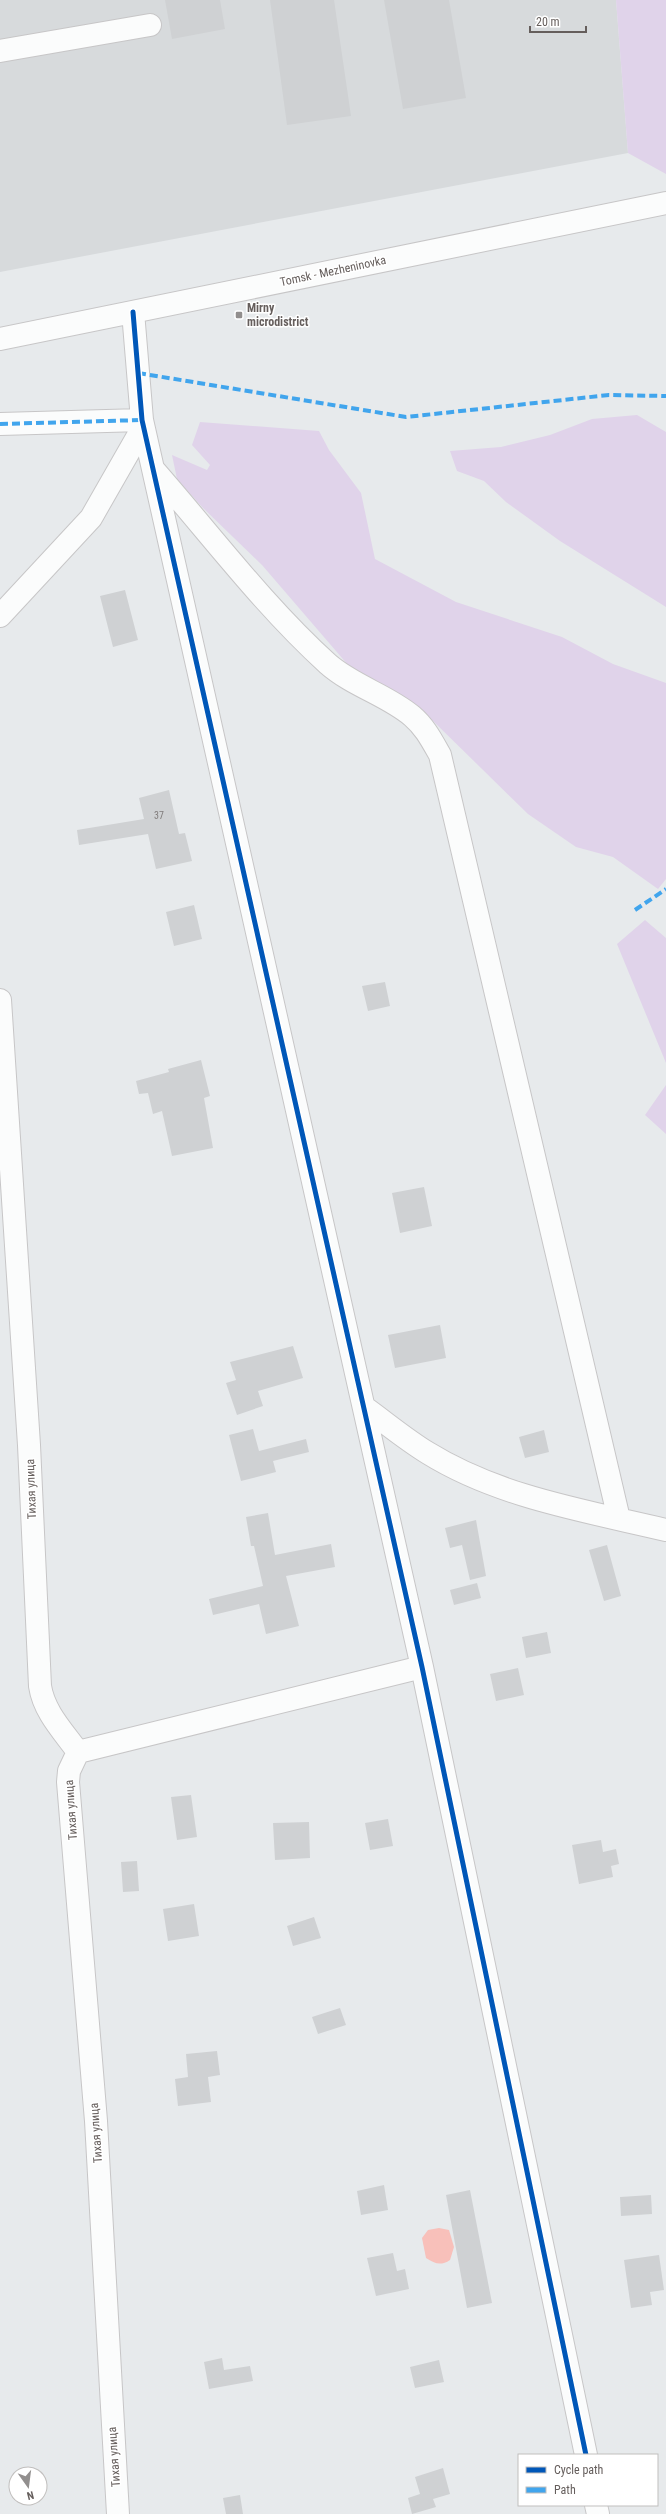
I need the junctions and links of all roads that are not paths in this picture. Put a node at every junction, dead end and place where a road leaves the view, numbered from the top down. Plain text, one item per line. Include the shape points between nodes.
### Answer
1 (150, 25) dead end
2 (0, 51) edge
3 (666, 203) edge
4 (133, 312) junction
5 (0, 339) edge
6 (0, 424) edge
7 (142, 424) junction
8 (152, 468) junction
9 (0, 616) edge
10 (0, 1000) edge
11 (364, 1406) junction
12 (619, 1519) junction
13 (666, 1530) edge
14 (422, 1667) junction
15 (78, 1752) junction
16 (586, 2454) edge
17 (118, 2514) edge

1 - 2 street
3 - 4 street, Tomsk - Mezheninovka
4 - 5 street, Tomsk - Mezheninovka
4 - 7 street
6 - 7 street
7 - 8 street
7 - 9 street via 91,518
8 - 11 street
8 - 12 street via 313,649 347,679 412,716 432,739 440,756
10 - 15 street, Тихая улица via 30,1445 40,1686 42,1700
11 - 12 street via 428,1453 473,1476 549,1504
11 - 14 street
12 - 13 street
14 - 15 street
14 - 16 street
15 - 17 street, Тихая улица via 68,1771 68,1782 96,2121

